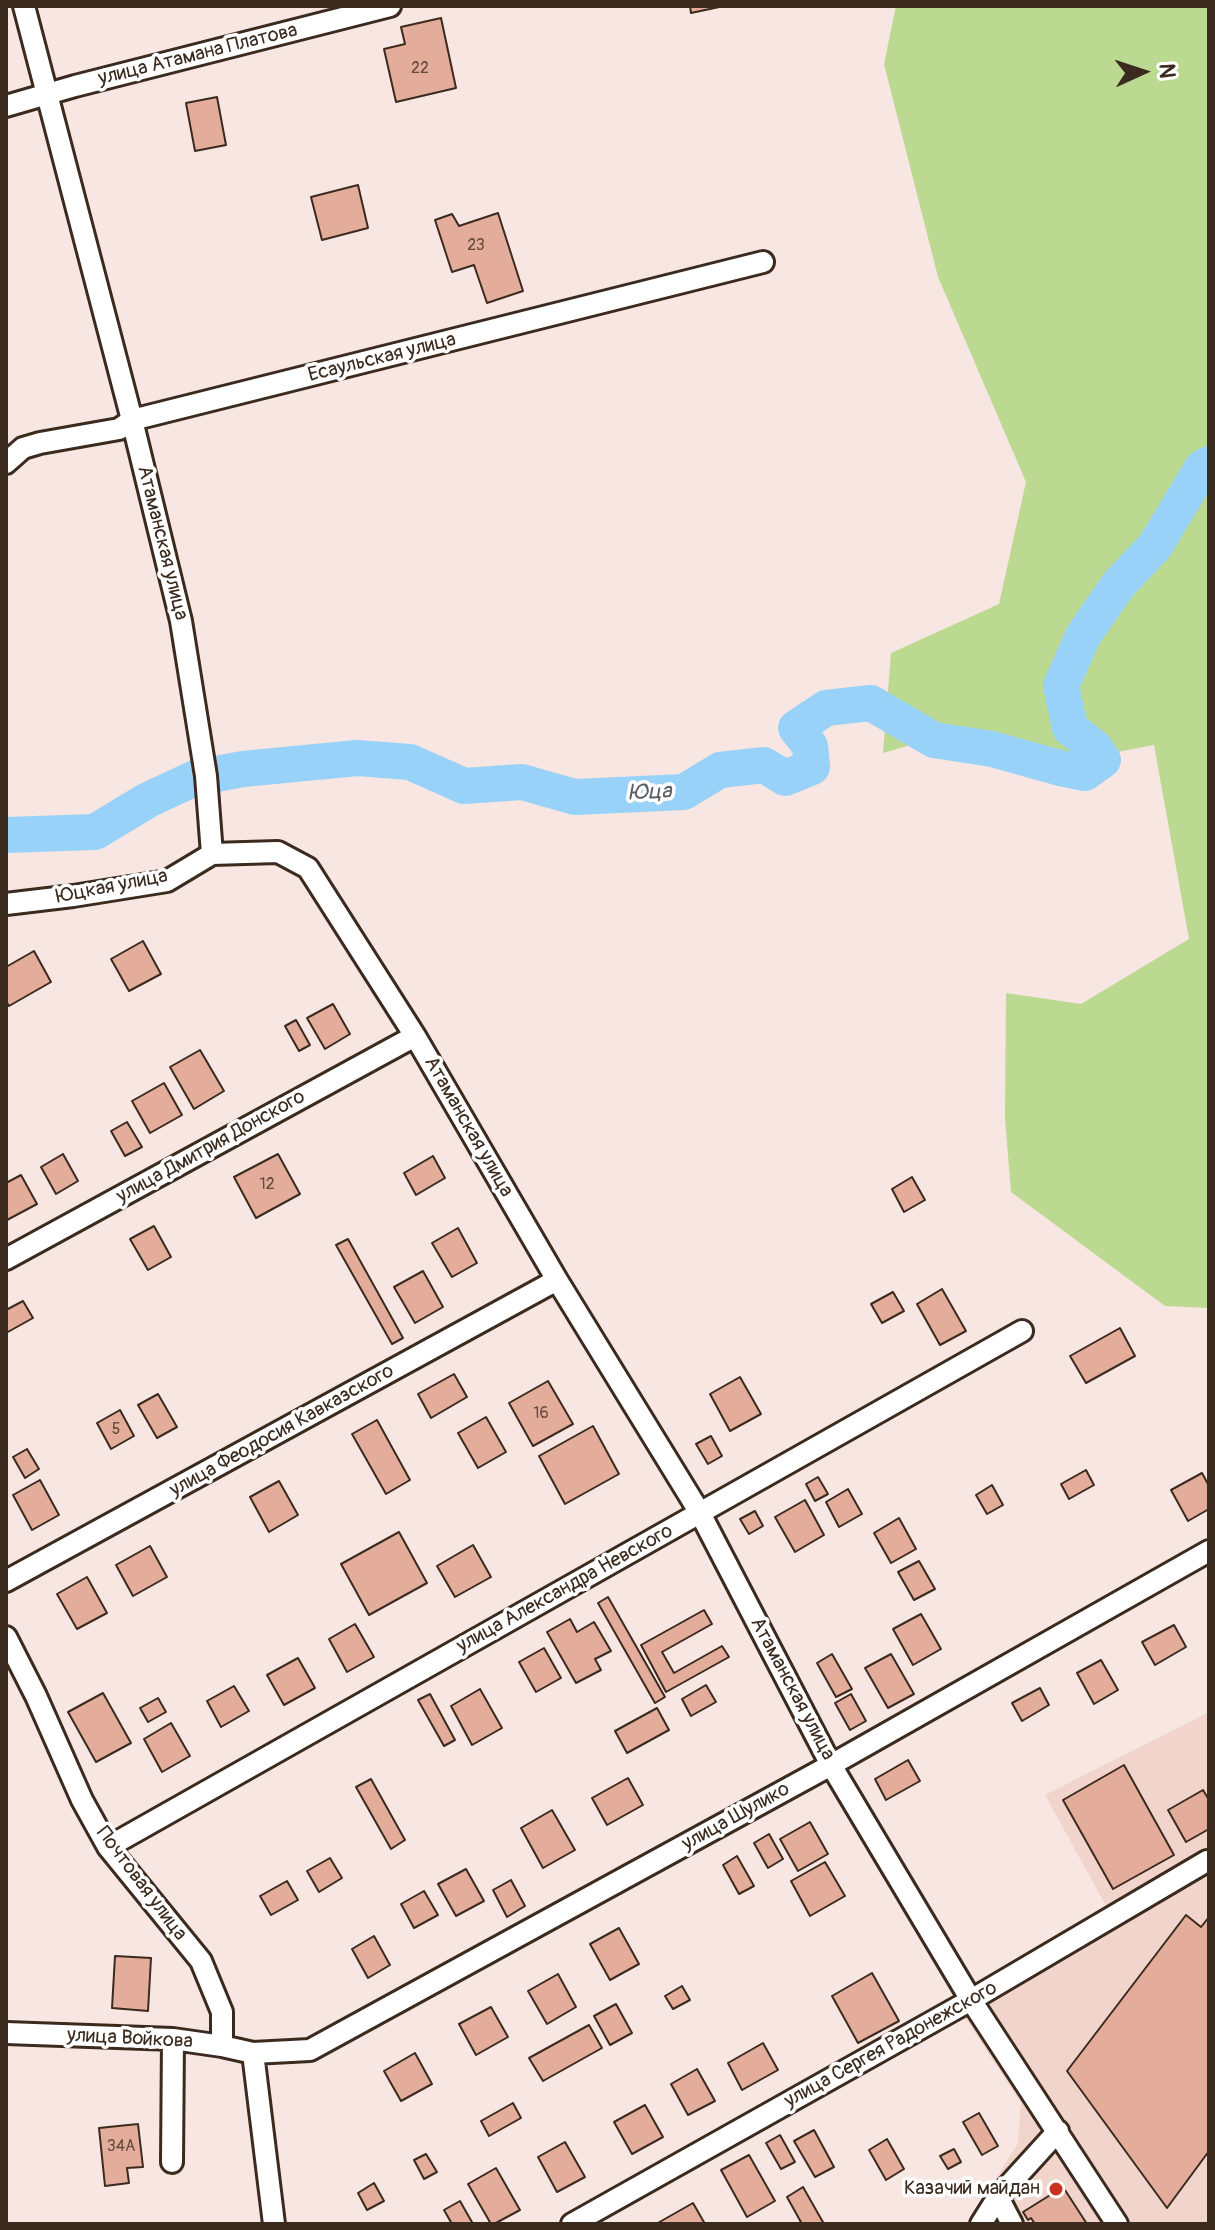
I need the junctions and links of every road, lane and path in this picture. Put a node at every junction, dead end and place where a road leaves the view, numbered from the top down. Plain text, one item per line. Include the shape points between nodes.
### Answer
1 (24, 6) edge
2 (390, 6) edge
3 (46, 96) junction
4 (6, 106) edge
5 (763, 262) dead end
6 (132, 420) junction
7 (6, 463) edge
8 (212, 854) junction
9 (6, 904) edge
10 (415, 1036) junction
11 (6, 1259) edge
12 (557, 1280) junction
13 (1022, 1331) dead end
14 (700, 1513) junction
15 (1209, 1551) edge
16 (6, 1581) edge
17 (6, 1637) edge
18 (831, 1765) junction
19 (108, 1847) junction
20 (1207, 1861) dead end
21 (971, 2000) junction
22 (6, 2033) edge
23 (173, 2039) junction
24 (222, 2046) junction
25 (253, 2053) junction
26 (1058, 2131) junction
27 (172, 2162) dead end
28 (998, 2197) junction
29 (274, 2224) edge
30 (572, 2224) edge
31 (981, 2224) edge
32 (1012, 2224) edge
33 (1117, 2224) edge

1 - 3 street, Атаманская улица
2 - 3 street, улица Атамана Платова
3 - 4 street, улица Атамана Платова
3 - 6 street, Атаманская улица
5 - 6 street, Есаульская улица
6 - 7 street, Есаульская улица via 119,429 23,448
6 - 8 street, Атаманская улица via 181,621 206,776
8 - 9 street, Юцкая улица via 167,881
8 - 10 street, Атаманская улица via 278,852 308,868
10 - 11 street, улица Дмитрия Донского
10 - 12 street, Атаманская улица
12 - 14 street, Атаманская улица
12 - 16 street, улица Феодосия Кавказского
13 - 14 street, улица Александра Невского
14 - 18 street, Атаманская улица
14 - 19 street, улица Александра Невского
15 - 18 street, улица Шулико
17 - 19 street, Почтовая улица
18 - 21 street, Атаманская улица
18 - 25 street, улица Шулико via 310,2050
19 - 24 street, Почтовая улица via 201,1961 222,2012
20 - 21 street, улица Сергея Радонежского
21 - 26 street, Атаманская улица
21 - 30 street, улица Сергея Радонежского
22 - 23 street, улица Войкова
23 - 24 street, улица Войкова
23 - 27 street
24 - 25 street, улица Войкова
25 - 29 street
26 - 28 street
26 - 33 street, Атаманская улица
28 - 31 street
28 - 32 street

